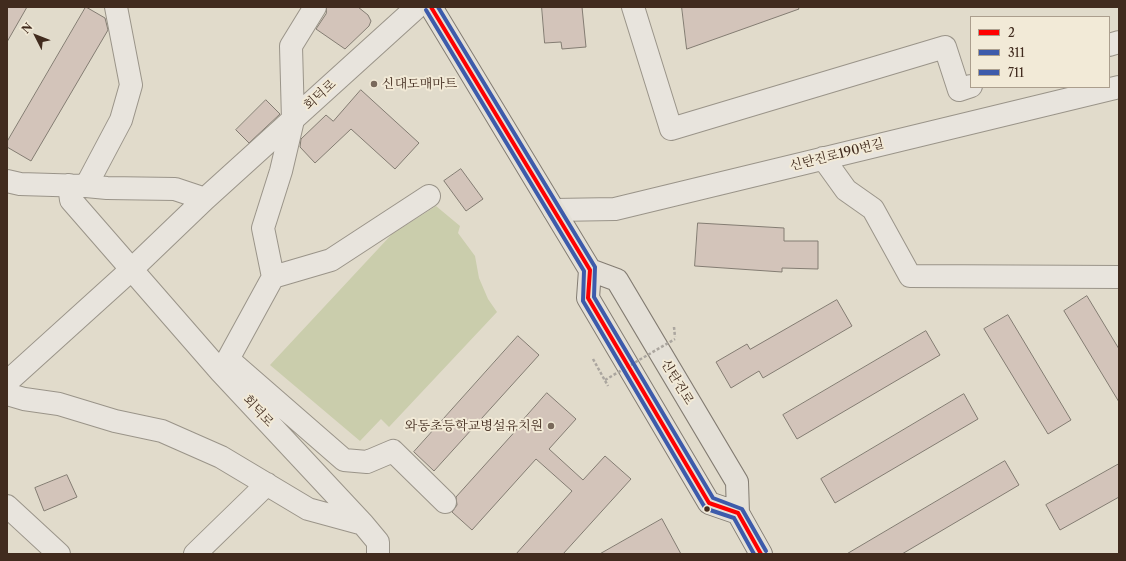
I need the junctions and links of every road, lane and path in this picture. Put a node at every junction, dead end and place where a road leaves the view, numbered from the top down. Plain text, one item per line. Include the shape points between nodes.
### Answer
1 (116, 7) edge
2 (315, 7) edge
3 (417, 7) edge
4 (431, 7) edge
5 (632, 7) edge
6 (970, 86) edge
7 (1119, 86) edge
8 (292, 120) junction
9 (823, 158) junction
10 (7, 181) edge
11 (78, 185) junction
12 (429, 196) dead end
13 (205, 199) junction
14 (554, 210) junction
15 (132, 269) junction
16 (590, 270) junction
17 (274, 276) junction
18 (1119, 277) edge
19 (674, 328) dead end
20 (593, 359) dead end
21 (225, 365) junction
22 (605, 380) junction
23 (7, 382) edge
24 (608, 386) dead end
25 (7, 394) edge
26 (267, 484) junction
27 (445, 502) dead end
28 (7, 506) edge
29 (738, 513) junction
30 (363, 524) junction
31 (48, 550) edge
32 (195, 554) edge
33 (378, 554) edge
34 (761, 554) edge

1 - 11 street via 131,84 121,120
2 - 8 street via 291,46
3 - 8 street, 회덕로
4 - 14 main road
5 - 6 street via 671,129 945,47 959,90
7 - 9 street, 신탄진로190번길
8 - 13 street, 회덕로
8 - 17 street via 281,171 263,228
9 - 14 street, 신탄진로190번길 via 614,209
9 - 18 street via 846,190 873,209 910,276
10 - 11 street via 20,184
11 - 13 street via 175,189
11 - 15 street, 회덕로 via 71,200
12 - 17 street via 331,260
13 - 15 street, 회덕로
14 - 16 main road
15 - 21 street, 회덕로
15 - 23 street, 회덕로
16 - 29 main road, 신탄진로 via 617,280 737,482
16 - 29 main road via 588,298 709,502
17 - 21 street
19 - 22 path, bridge via 676,338
20 - 22 path
21 - 27 street via 344,460 367,462 393,451
21 - 30 street, 회덕로
22 - 24 path
25 - 26 street via 59,404 115,421 162,431 221,457
26 - 30 street via 308,509
26 - 32 street
28 - 31 street
29 - 34 main road, 신탄진로
30 - 33 street, 회덕로 via 378,542

